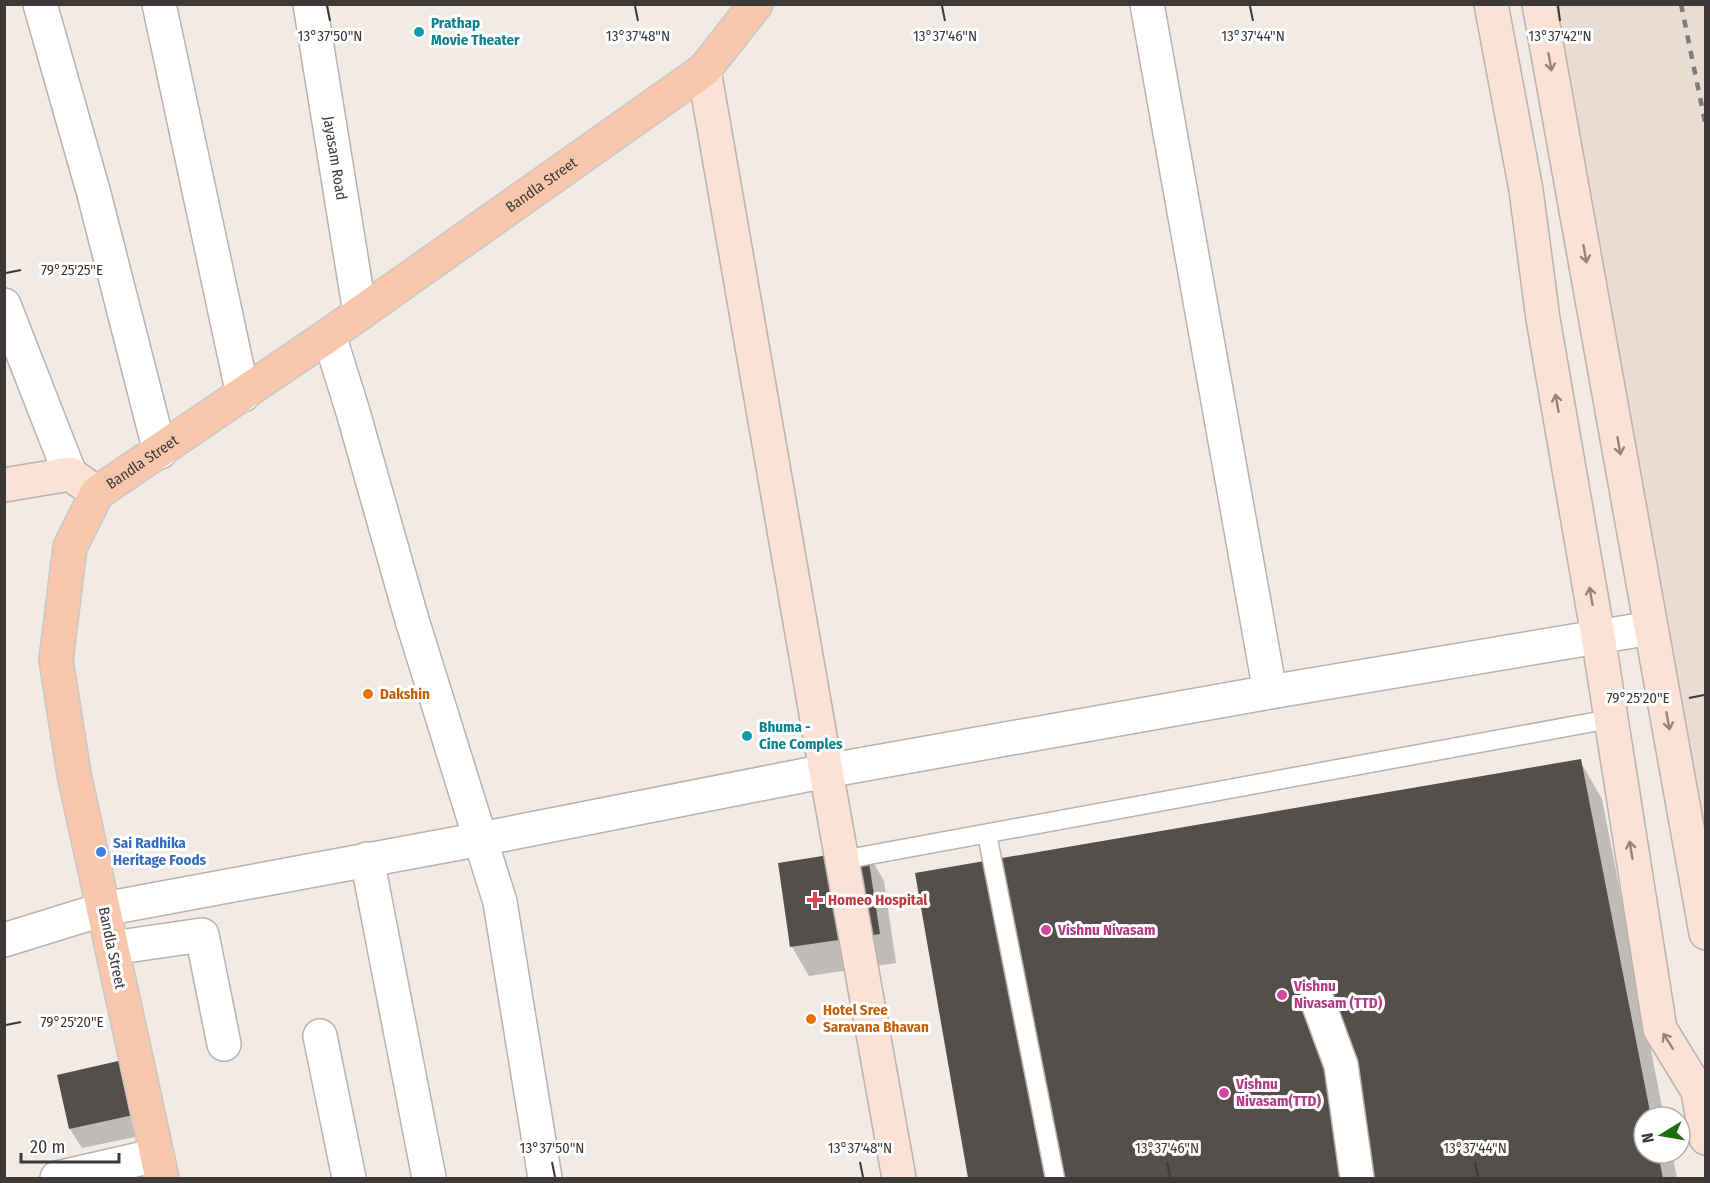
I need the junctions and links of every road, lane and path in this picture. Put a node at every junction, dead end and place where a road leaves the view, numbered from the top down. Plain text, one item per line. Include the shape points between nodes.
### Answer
1 (40, 4) edge
2 (159, 4) edge
3 (310, 4) edge
4 (756, 4) edge
5 (1146, 4) edge
6 (1491, 4) edge
7 (1539, 4) edge
8 (704, 70) junction
9 (4, 305) edge
10 (360, 313) junction
11 (329, 335) junction
12 (243, 395) junction
13 (160, 452) junction
14 (70, 474) junction
15 (4, 485) edge
16 (98, 493) junction
17 (1652, 628) junction
18 (1598, 636) junction
19 (1270, 692) junction
20 (1610, 719) junction
21 (826, 771) junction
22 (987, 834) junction
23 (481, 838) junction
24 (367, 860) junction
25 (842, 860) junction
26 (104, 909) junction
27 (1706, 933) edge
28 (4, 940) edge
29 (112, 948) junction
30 (1317, 1000) dead end
31 (320, 1036) dead end
32 (224, 1044) dead end
33 (1702, 1079) edge
34 (1706, 1138) edge
35 (159, 1167) edge
36 (57, 1179) edge
37 (349, 1179) edge
38 (429, 1179) edge
39 (545, 1179) edge
40 (899, 1179) edge
41 (1055, 1179) edge
42 (1357, 1179) edge

1 - 13 street via 97,205
2 - 12 street
3 - 10 street, Jayasam Road
4 - 8 main road, Bandla Street
5 - 19 street
18 -> 6 street via 1543,319 1526,190
7 -> 17 street
8 - 10 main road, Bandla Street
8 - 21 street
9 - 14 street
10 - 11 main road, Bandla Street
11 - 12 main road, Bandla Street
11 - 23 street
12 - 13 main road, Bandla Street
13 - 16 main road, Bandla Street
14 - 15 street
14 - 16 street
16 - 26 main road, Bandla Street via 70,547 56,660
17 - 18 street
17 -> 27 street
18 - 19 street
18 - 20 street
19 - 21 street
20 - 22 lane
33 -> 20 street via 1660,1029
21 - 23 street
21 - 25 street
22 - 25 lane
22 - 41 lane
23 - 24 street
23 - 39 street via 500,902
24 - 26 street
24 - 38 street
25 - 40 street
26 - 28 street
26 - 29 main road, Bandla Street
29 - 32 street via 202,935
29 - 35 main road, Bandla Street
30 - 42 street via 1341,1065
31 - 37 street
33 - 34 street
35 - 36 street

